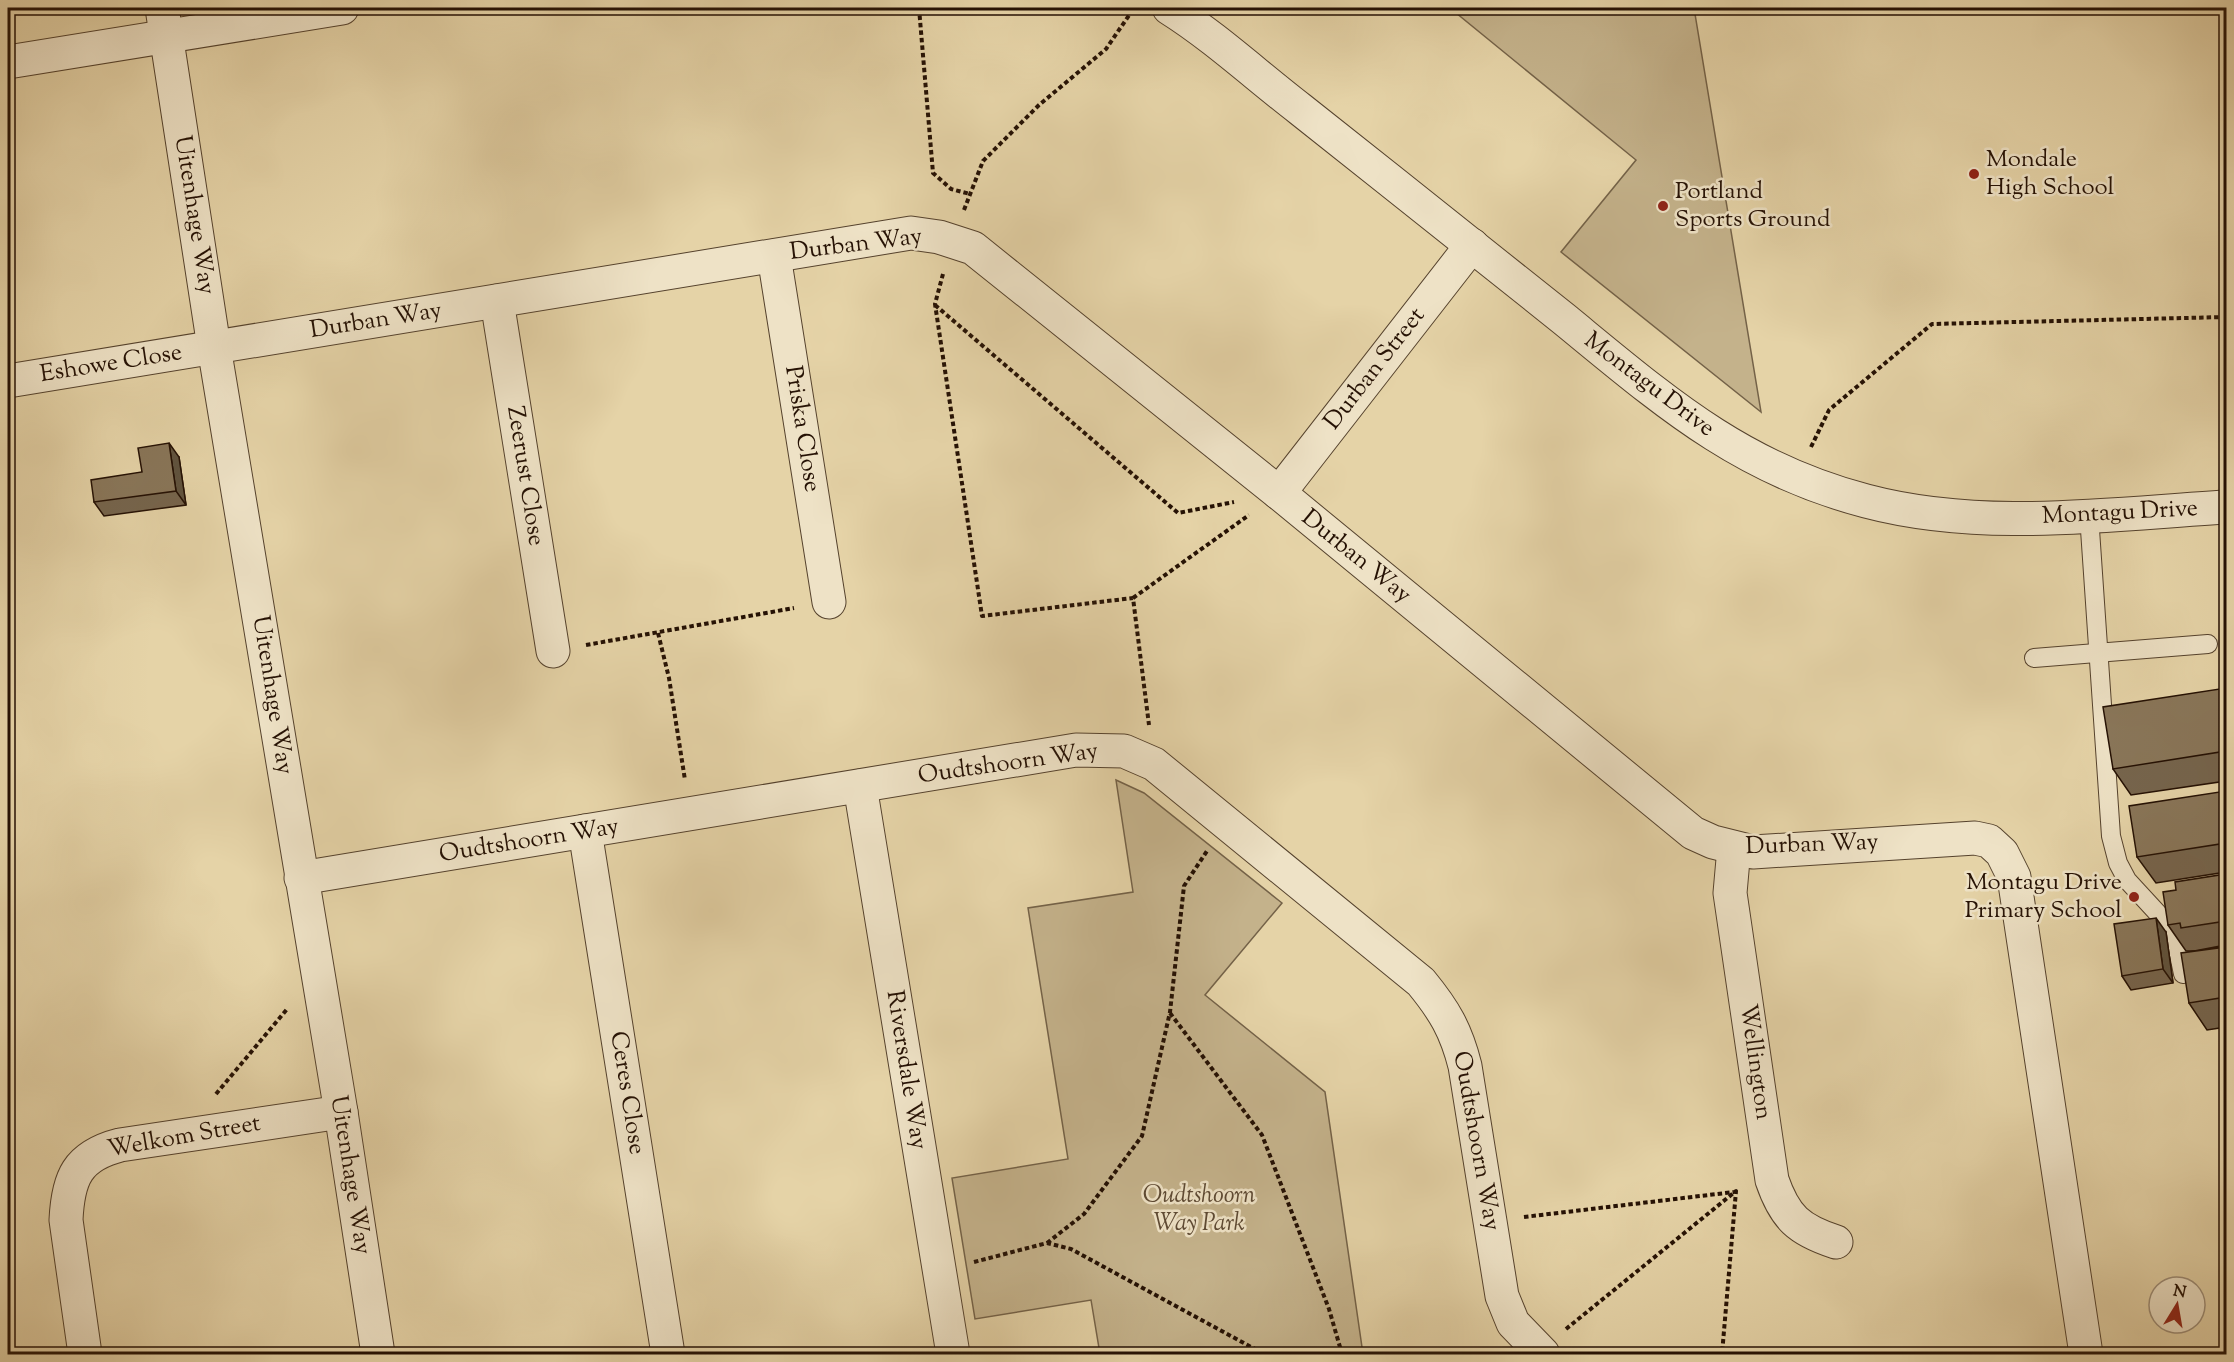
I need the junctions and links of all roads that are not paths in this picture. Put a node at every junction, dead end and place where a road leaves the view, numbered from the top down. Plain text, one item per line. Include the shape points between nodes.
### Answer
1 (342, 8) edge
2 (1169, 8) edge
3 (164, 22) edge
4 (8, 62) edge
5 (1472, 245) junction
6 (774, 256) junction
7 (498, 301) junction
8 (214, 347) junction
9 (8, 381) edge
10 (1279, 493) junction
11 (2226, 507) edge
12 (2089, 516) junction
13 (829, 602) road end
14 (2208, 644) dead end
15 (553, 651) road end
16 (2099, 654) junction
17 (2034, 658) dead end
18 (860, 786) junction
19 (585, 831) junction
20 (1734, 848) junction
21 (301, 878) junction
22 (2183, 974) edge
23 (341, 1112) junction
24 (1836, 1242) dead end
25 (1541, 1353) edge
26 (85, 1354) edge
27 (378, 1354) edge
28 (668, 1354) edge
29 (953, 1354) edge
30 (2086, 1354) edge

1 - 3 street
2 - 5 street, Montagu Drive
3 - 4 street
3 - 8 street, Uitenhage Way
5 - 10 street, Durban Street
5 - 12 street, Montagu Drive via 1683,416 1792,478 1868,502 1929,513 1988,519
6 - 7 street, Durban Way
6 - 10 street, Durban Way via 911,233 953,240 990,260
6 - 13 street, Priska Close
7 - 8 street, Durban Way
7 - 15 street, Zeerust Close
8 - 9 street, Eshowe Close
8 - 21 street, Uitenhage Way
10 - 20 street, Durban Way via 1693,833
11 - 12 street, Montagu Drive
12 - 16 lane
14 - 16 lane
16 - 17 lane
16 - 22 lane via 2112,836 2118,863 2127,879 2174,931
18 - 19 street, Oudtshoorn Way
18 - 25 street, Oudtshoorn Way via 1076,750 1124,752 1154,764 1421,982 1457,1034 1502,1296 1513,1323
18 - 29 street, Riversdale Way
19 - 21 street, Oudtshoorn Way
19 - 28 street, Ceres Close
20 - 24 street, Wellington via 1730,893 1772,1180 1780,1205 1797,1224
20 - 30 street, Durban Way via 1773,852 1950,837 1989,841 2002,853 2014,877
21 - 23 street, Uitenhage Way
23 - 26 street, Welkom Street via 99,1150 88,1157 72,1182 66,1220
23 - 27 street, Uitenhage Way

